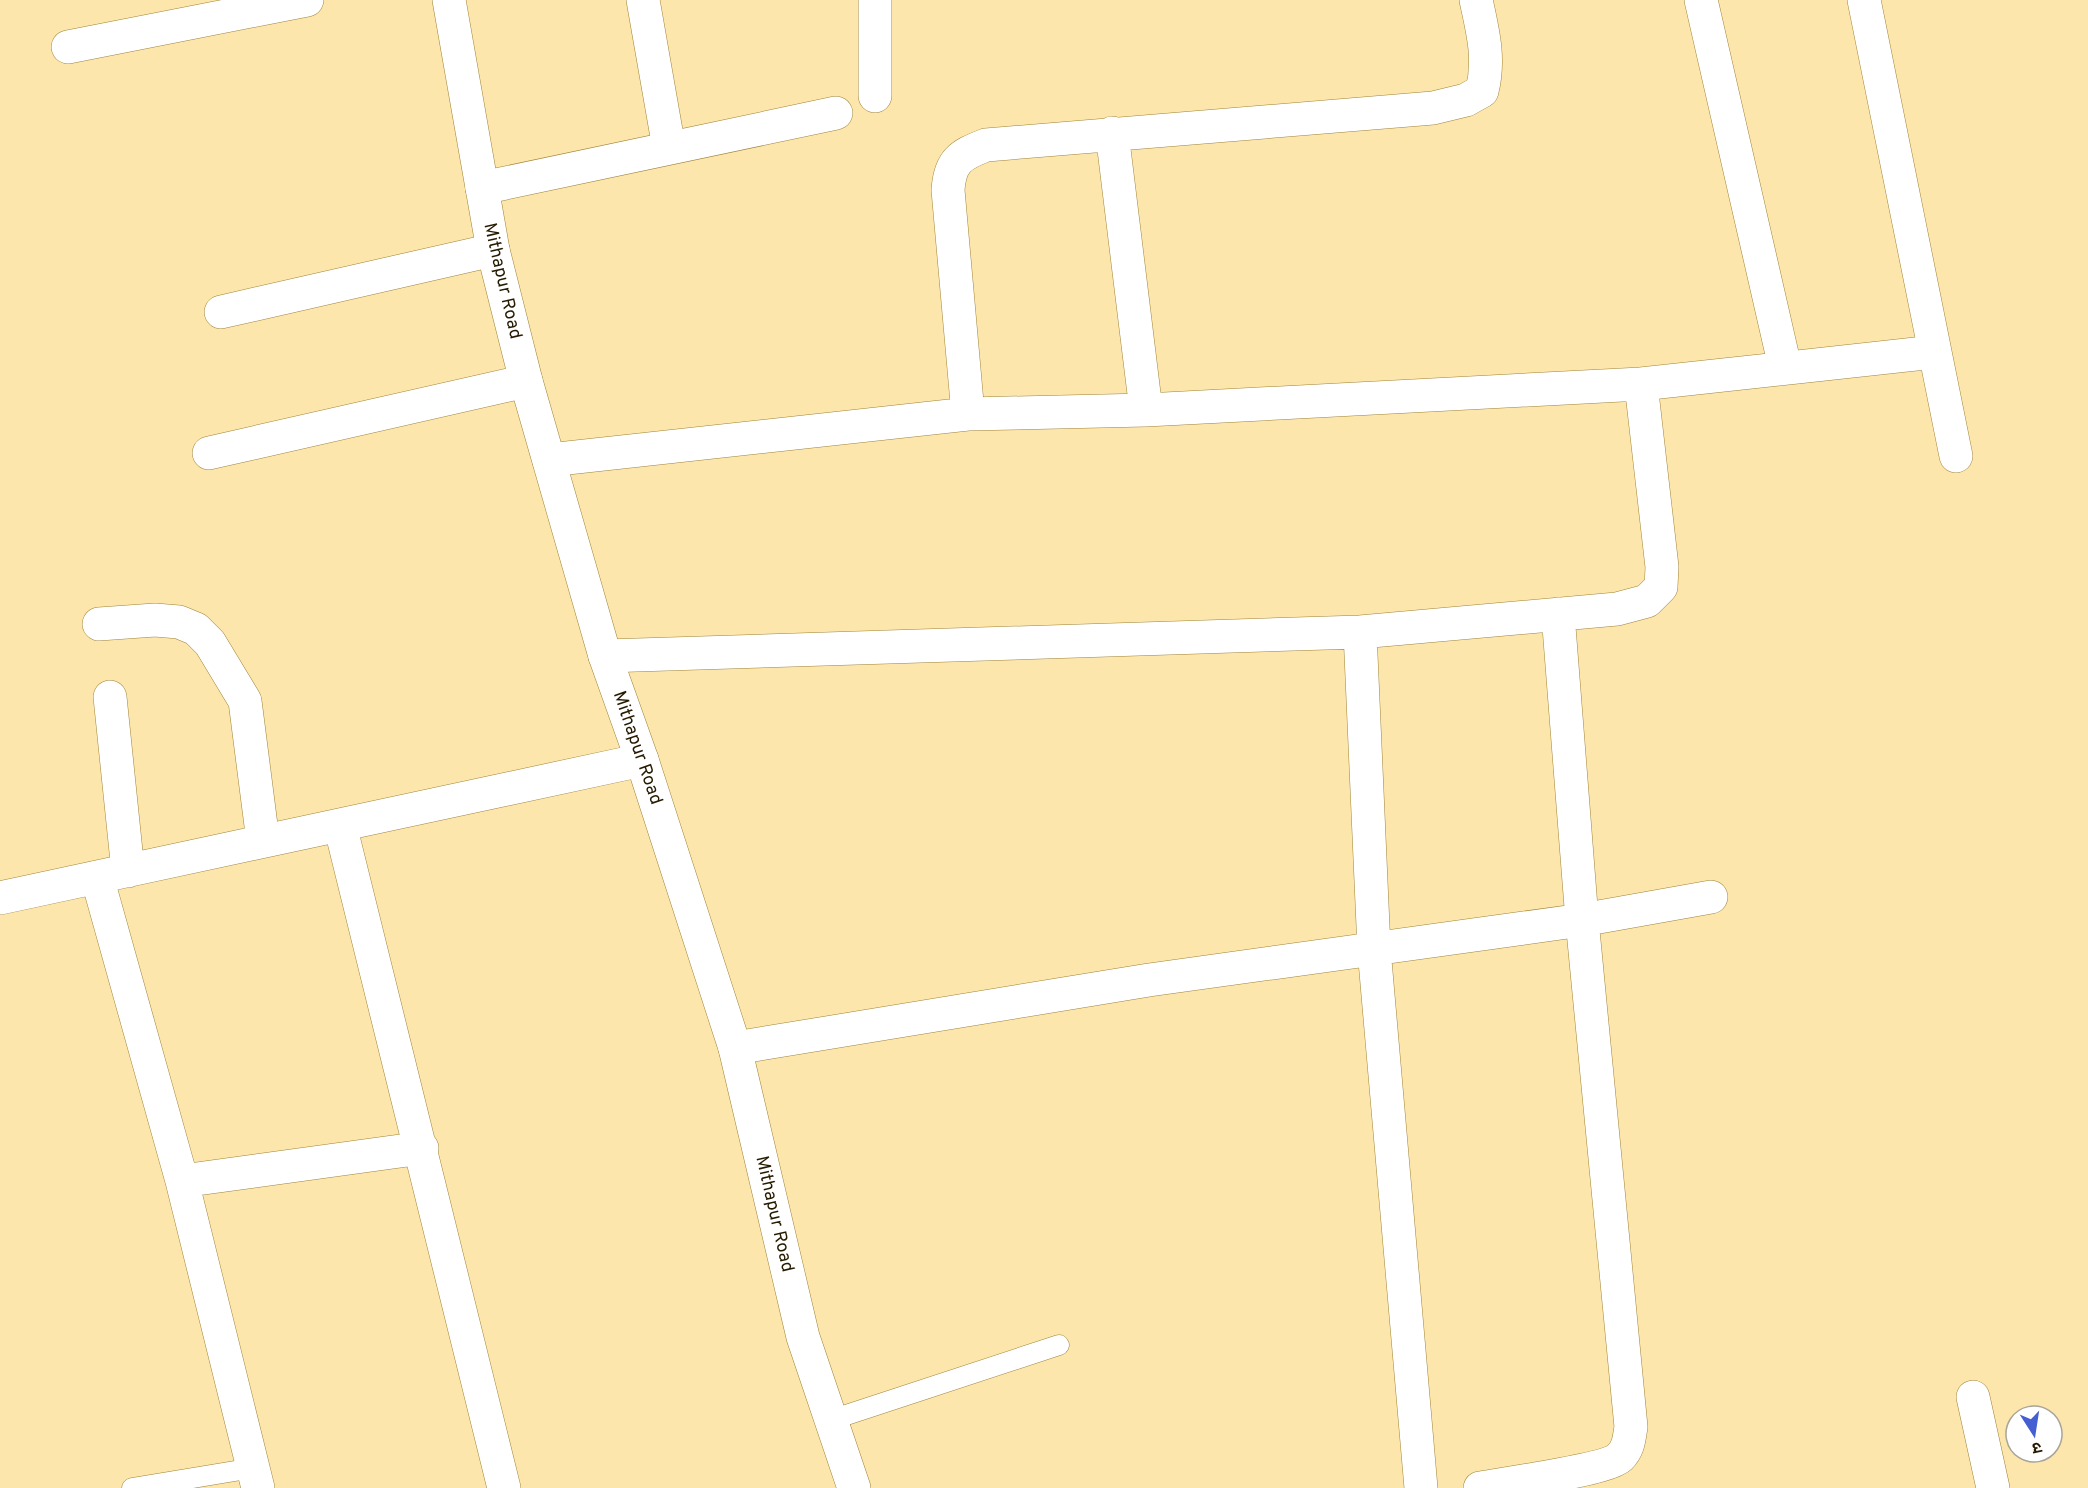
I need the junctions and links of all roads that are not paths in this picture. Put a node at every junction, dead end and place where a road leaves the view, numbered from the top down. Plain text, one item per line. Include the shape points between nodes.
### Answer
1 (307, 0) edge
2 (449, 0) edge
3 (643, 0) edge
4 (875, 0) edge
5 (1476, 0) edge
6 (1701, 0) edge
7 (1864, 0) edge
8 (181, 12) edge
9 (68, 47) dead end
10 (875, 96) dead end
11 (836, 112) dead end
12 (1112, 133) junction
13 (669, 148) junction
14 (482, 188) junction
15 (493, 250) junction
16 (221, 312) dead end
17 (1934, 352) junction
18 (1785, 367) junction
19 (526, 381) junction
20 (1641, 384) junction
21 (1146, 410) junction
22 (968, 414) junction
23 (209, 453) dead end
24 (1956, 456) dead end
25 (549, 460) junction
26 (1558, 614) junction
27 (99, 624) dead end
28 (1360, 632) junction
29 (605, 656) junction
30 (111, 698) dead end
31 (642, 760) junction
32 (340, 825) junction
33 (263, 841) junction
34 (113, 874) junction
35 (0, 897) edge
36 (1711, 897) dead end
37 (1582, 920) junction
38 (1374, 948) junction
39 (735, 1048) junction
40 (422, 1148) junction
41 (182, 1181) junction
42 (1059, 1345) dead end
43 (1973, 1396) dead end
44 (831, 1420) junction
45 (255, 1478) edge
46 (1567, 1480) edge
47 (132, 1488) edge
48 (504, 1488) edge
49 (854, 1488) edge
50 (1421, 1488) edge
51 (1480, 1488) edge
52 (1993, 1488) edge

1 - 8 street
2 - 14 street, Mithapur Road
3 - 13 street
4 - 10 street
5 - 12 street via 1488,55 1486,77 1482,91 1466,100 1433,108
6 - 18 street
7 - 17 street
8 - 9 street
11 - 13 street
12 - 21 street
12 - 22 street via 986,145 964,153 950,171 948,190
13 - 14 street
14 - 15 street, Mithapur Road
15 - 16 street
15 - 19 street, Mithapur Road
17 - 18 street
17 - 24 street
18 - 20 street
19 - 23 street
19 - 25 street, Mithapur Road
20 - 21 street
20 - 26 street via 1662,567 1661,588 1647,601 1617,609
21 - 22 street
22 - 25 street
25 - 29 street, Mithapur Road
26 - 28 street
26 - 37 street
27 - 33 street via 179,622 196,629 210,643 245,701
28 - 29 street
28 - 38 street
29 - 31 street, Mithapur Road
30 - 34 street
31 - 32 street
31 - 39 street, Mithapur Road
32 - 33 street
32 - 40 street
33 - 34 street
34 - 35 street
34 - 41 street
36 - 37 street
37 - 38 street
37 - 46 street via 1631,1427 1628,1446 1619,1458
38 - 39 street via 1149,980
38 - 50 street
39 - 44 street, Mithapur Road via 803,1337
40 - 41 street
40 - 48 street
41 - 45 street
42 - 44 lane
43 - 52 street
44 - 49 street, Mithapur Road
45 - 47 lane
46 - 51 street

